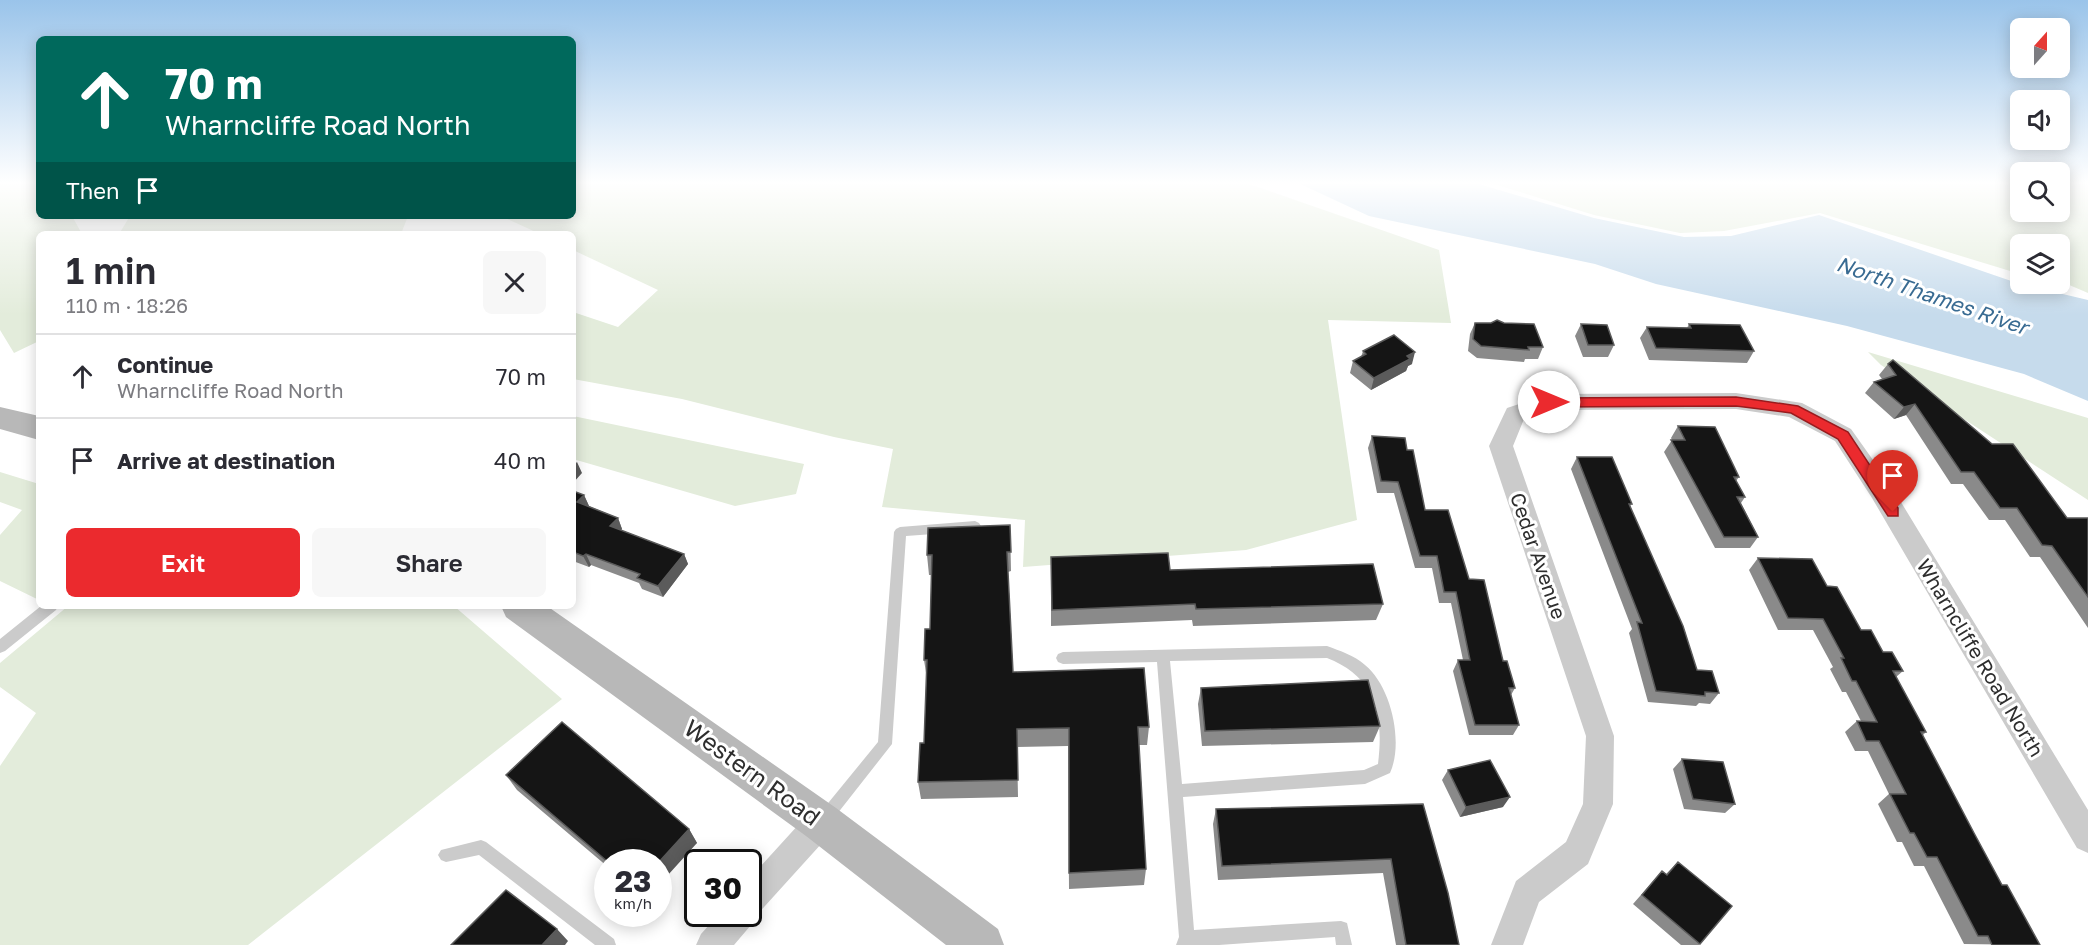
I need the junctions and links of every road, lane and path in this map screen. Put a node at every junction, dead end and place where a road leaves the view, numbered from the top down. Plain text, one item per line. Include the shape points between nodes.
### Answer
1 (1794, 409) joint
2 (0, 418) edge
3 (36, 427) edge
4 (975, 526) edge
5 (47, 609) edge
6 (523, 609) edge
7 (0, 647) edge
8 (1164, 657) junction
9 (1063, 658) dead end
10 (1174, 791) junction
11 (821, 822) junction
12 (2088, 838) edge
13 (446, 855) dead end
14 (762, 888) edge
15 (728, 927) edge
16 (1185, 942) edge
17 (608, 945) edge
18 (712, 945) edge
19 (982, 945) edge
20 (1344, 945) edge
21 (1507, 945) edge

1 - 12 street, Wharncliffe Road North via 1843,435 1881,491
1 - 21 street, Cedar Avenue via 1736,401 1549,402 1515,414 1501,446 1600,736 1598,804 1577,853 1527,892
2 - 3 main road
4 - 11 lane via 900,532 885,744
5 - 7 lane
6 - 11 main road, Western Road
8 - 9 lane
8 - 10 lane
8 - 10 lane via 1328,652 1346,657 1366,672 1380,692 1389,745 1385,768 1365,777
10 - 16 lane
11 - 14 street
11 - 19 main road, Western Road
13 - 17 lane via 481,847
15 - 18 street
16 - 20 lane via 1341,929

